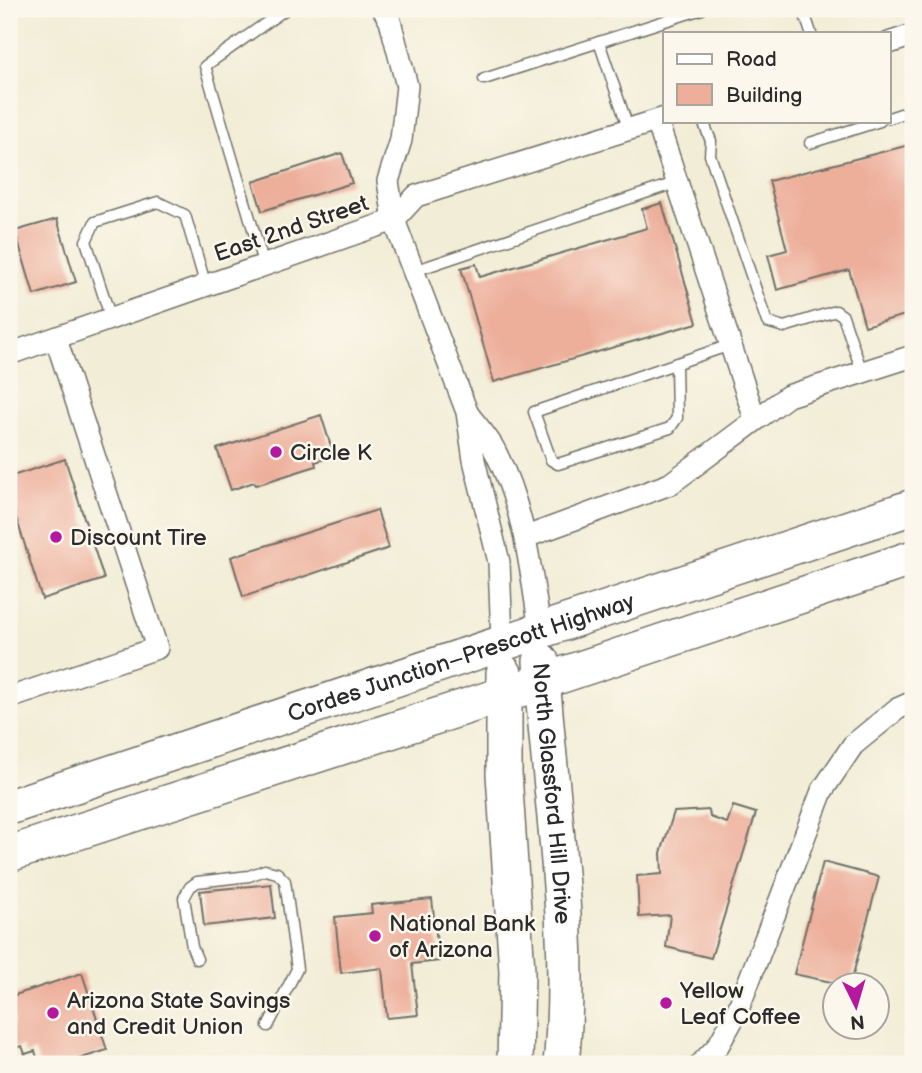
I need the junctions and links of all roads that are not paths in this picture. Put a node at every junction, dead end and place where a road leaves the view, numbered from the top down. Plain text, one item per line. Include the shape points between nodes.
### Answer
1 (286, 9) edge
2 (383, 9) edge
3 (702, 9) edge
4 (803, 9) edge
5 (811, 32) edge
6 (913, 35) edge
7 (598, 42) junction
8 (890, 43) edge
9 (484, 79) dead end
10 (913, 110) edge
11 (890, 118) edge
12 (661, 119) edge
13 (703, 122) edge
14 (877, 122) edge
15 (629, 130) junction
16 (810, 143) dead end
17 (678, 181) junction
18 (394, 220) junction
19 (264, 265) junction
20 (414, 271) junction
21 (206, 286) junction
22 (111, 319) junction
23 (56, 339) junction
24 (730, 345) junction
25 (9, 354) edge
26 (913, 356) edge
27 (676, 363) junction
28 (862, 372) junction
29 (467, 412) junction
30 (755, 419) junction
31 (913, 507) edge
32 (526, 537) junction
33 (913, 558) edge
34 (540, 630) junction
35 (502, 641) junction
36 (542, 682) junction
37 (505, 694) junction
38 (9, 698) edge
39 (913, 702) edge
40 (118, 771) junction
41 (9, 788) edge
42 (9, 807) edge
43 (9, 854) edge
44 (197, 959) dead end
45 (517, 971) junction
46 (268, 1026) dead end
47 (515, 1064) edge
48 (532, 1064) edge
49 (561, 1064) edge
50 (701, 1064) edge

1 - 19 lane via 205,66
2 - 18 street, North Glassford Hill Drive via 407,86 401,140 388,181
3 - 7 lane
4 - 5 lane
6 - 8 street
7 - 9 lane
7 - 15 lane
10 - 11 lane
12 - 15 street, East 2nd Street
12 - 17 street
13 - 28 lane via 711,141 710,155 767,322 784,327 836,311 844,316
14 - 16 lane
15 - 18 street, East 2nd Street via 416,196
17 - 20 lane
17 - 24 street
18 - 19 street, East 2nd Street
18 - 20 street, North Glassford Hill Drive
19 - 21 street, East 2nd Street
20 - 29 street, North Glassford Hill Drive
21 - 22 street, East 2nd Street
21 - 22 lane via 185,215 158,202 94,222 86,241
22 - 23 street, East 2nd Street
23 - 25 street, East 2nd Street
23 - 38 street via 157,648
24 - 27 lane
24 - 30 street
26 - 28 street
27 - 27 lane via 677,418 670,428 558,464 551,460 534,412
28 - 30 street via 788,396
29 - 32 street, North Glassford Hill Drive via 496,451
29 - 35 street, North Glassford Hill Drive via 499,562
30 - 32 street via 670,484
31 - 34 main road, Cordes Junction–Prescott Highway
32 - 34 street, North Glassford Hill Drive
33 - 36 main road
34 - 35 main road, Cordes Junction–Prescott Highway
34 - 36 main road, North Glassford Hill Drive
35 - 37 main road, North Glassford Hill Drive
35 - 40 main road, Cordes Junction–Prescott Highway
36 - 37 main road
36 - 49 main road, North Glassford Hill Drive via 564,951 566,1010
37 - 43 main road
37 - 45 main road, North Glassford Hill Drive via 504,774
39 - 50 street via 897,709 853,745 822,791 737,1012 718,1046
40 - 41 main road via 29,781
40 - 42 main road, Cordes Junction–Prescott Highway
44 - 46 lane via 184,898 190,887 265,870 277,873 285,881 297,969
45 - 47 main road, North Glassford Hill Drive
45 - 48 main road via 535,1002

